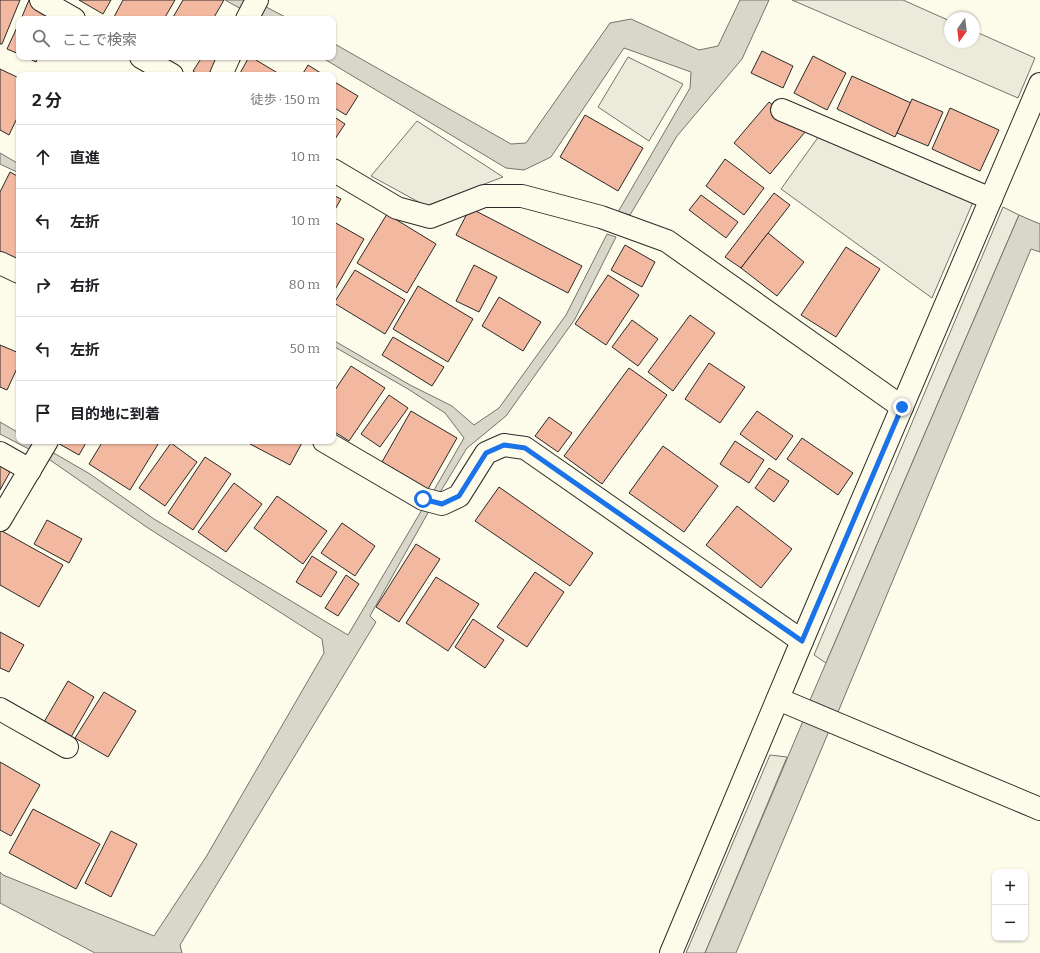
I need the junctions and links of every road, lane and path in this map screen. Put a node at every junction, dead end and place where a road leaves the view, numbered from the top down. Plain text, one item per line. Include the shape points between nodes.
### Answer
1 (41, 0) edge
2 (256, 0) edge
3 (69, 16) edge
4 (248, 16) edge
5 (146, 60) edge
6 (228, 60) edge
7 (167, 72) edge
8 (222, 72) edge
9 (1040, 84) edge
10 (782, 110) dead end
11 (336, 172) edge
12 (991, 199) junction
13 (0, 263) edge
14 (16, 271) edge
15 (902, 407) junction
16 (329, 444) edge
17 (0, 453) edge
18 (40, 453) edge
19 (0, 520) edge
20 (802, 641) junction
21 (778, 699) junction
22 (0, 709) edge
23 (67, 747) dead end
24 (1040, 809) edge
25 (671, 953) edge

1 - 3 street
2 - 4 street
5 - 7 street
6 - 8 street
9 - 12 street
10 - 12 street
11 - 15 street via 397,208 430,217 484,196 522,196 601,217 667,241
12 - 15 street
13 - 14 street
15 - 20 street
16 - 20 street via 423,499 442,504 459,496 486,453 504,445 525,448
17 - 18 street
18 - 19 street
20 - 21 street
21 - 24 street
21 - 25 street
22 - 23 street

